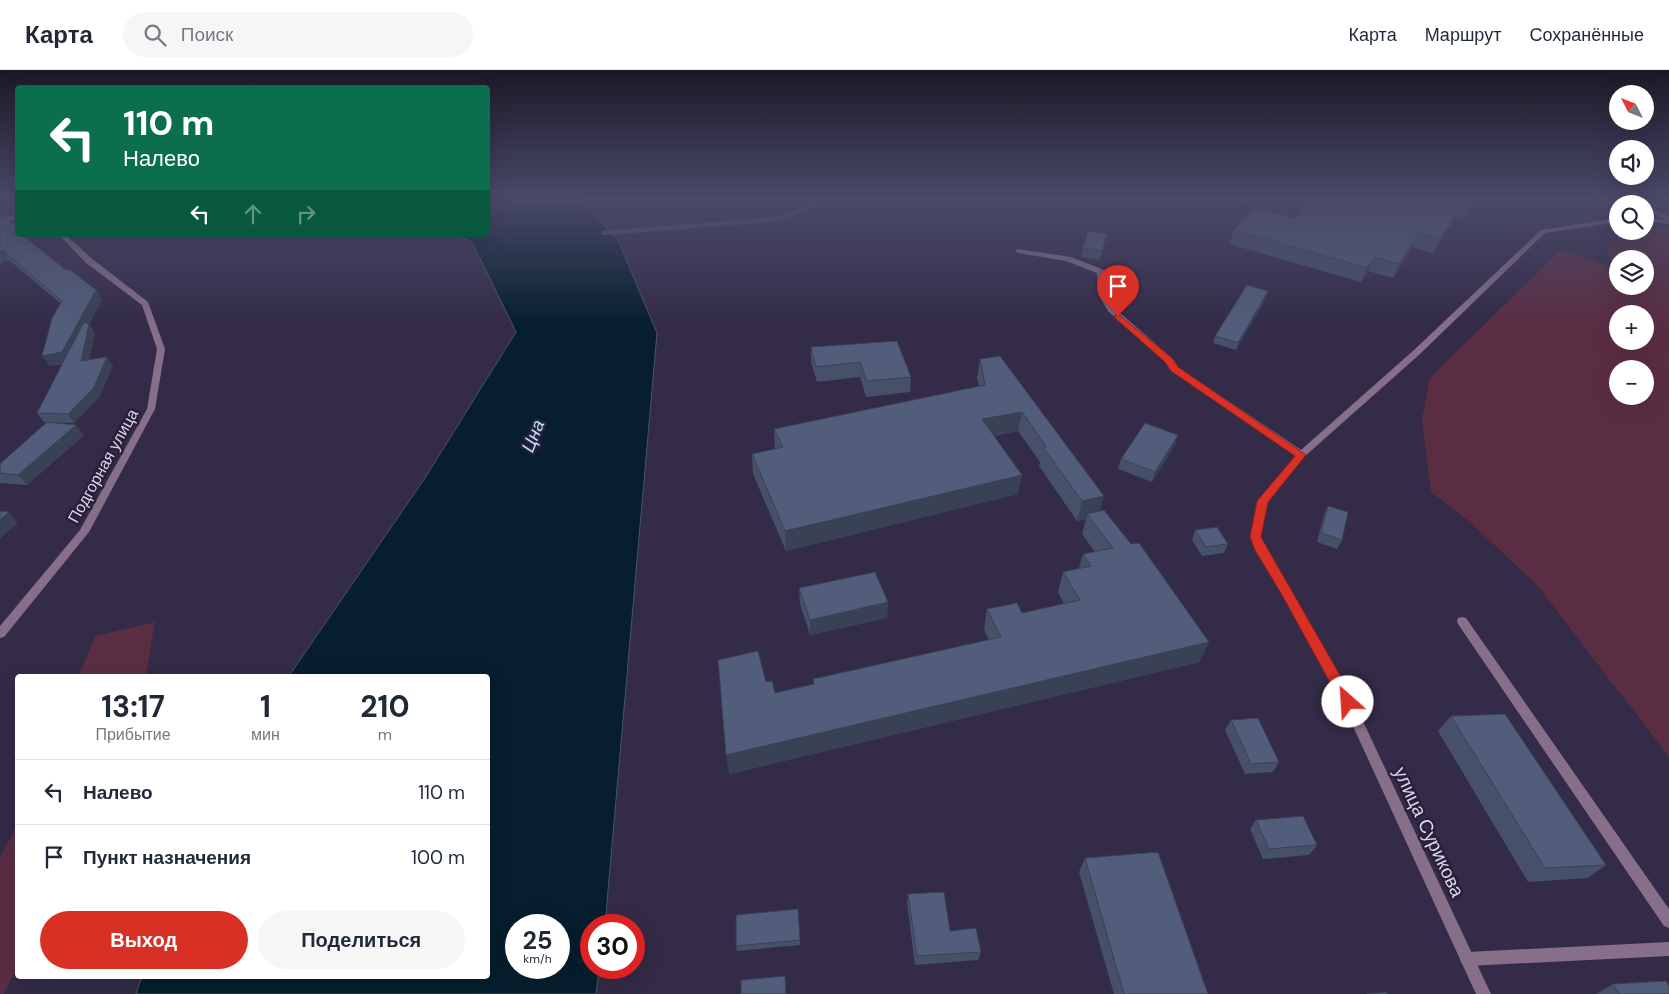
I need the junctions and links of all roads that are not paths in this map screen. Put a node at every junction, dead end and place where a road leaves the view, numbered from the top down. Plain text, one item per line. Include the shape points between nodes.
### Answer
1 (67, 240) edge
2 (1534, 240) edge
3 (1018, 251) dead end
4 (1301, 455) junction
5 (1462, 620) dead end
6 (0, 634) edge
7 (1669, 921) edge
8 (1669, 949) edge
9 (1467, 959) junction
10 (1484, 994) edge

1 - 6 street, Подгорная улица via 145,304 161,349 151,408 84,532
2 - 4 street, улица Сурикова via 1417,352
3 - 4 street via 1068,259 1101,272 1102,294 1111,310 1169,360 1175,369
4 - 9 street, улица Сурикова via 1263,501 1256,537 1340,685
5 - 7 street
8 - 9 street
9 - 10 street, улица Сурикова

